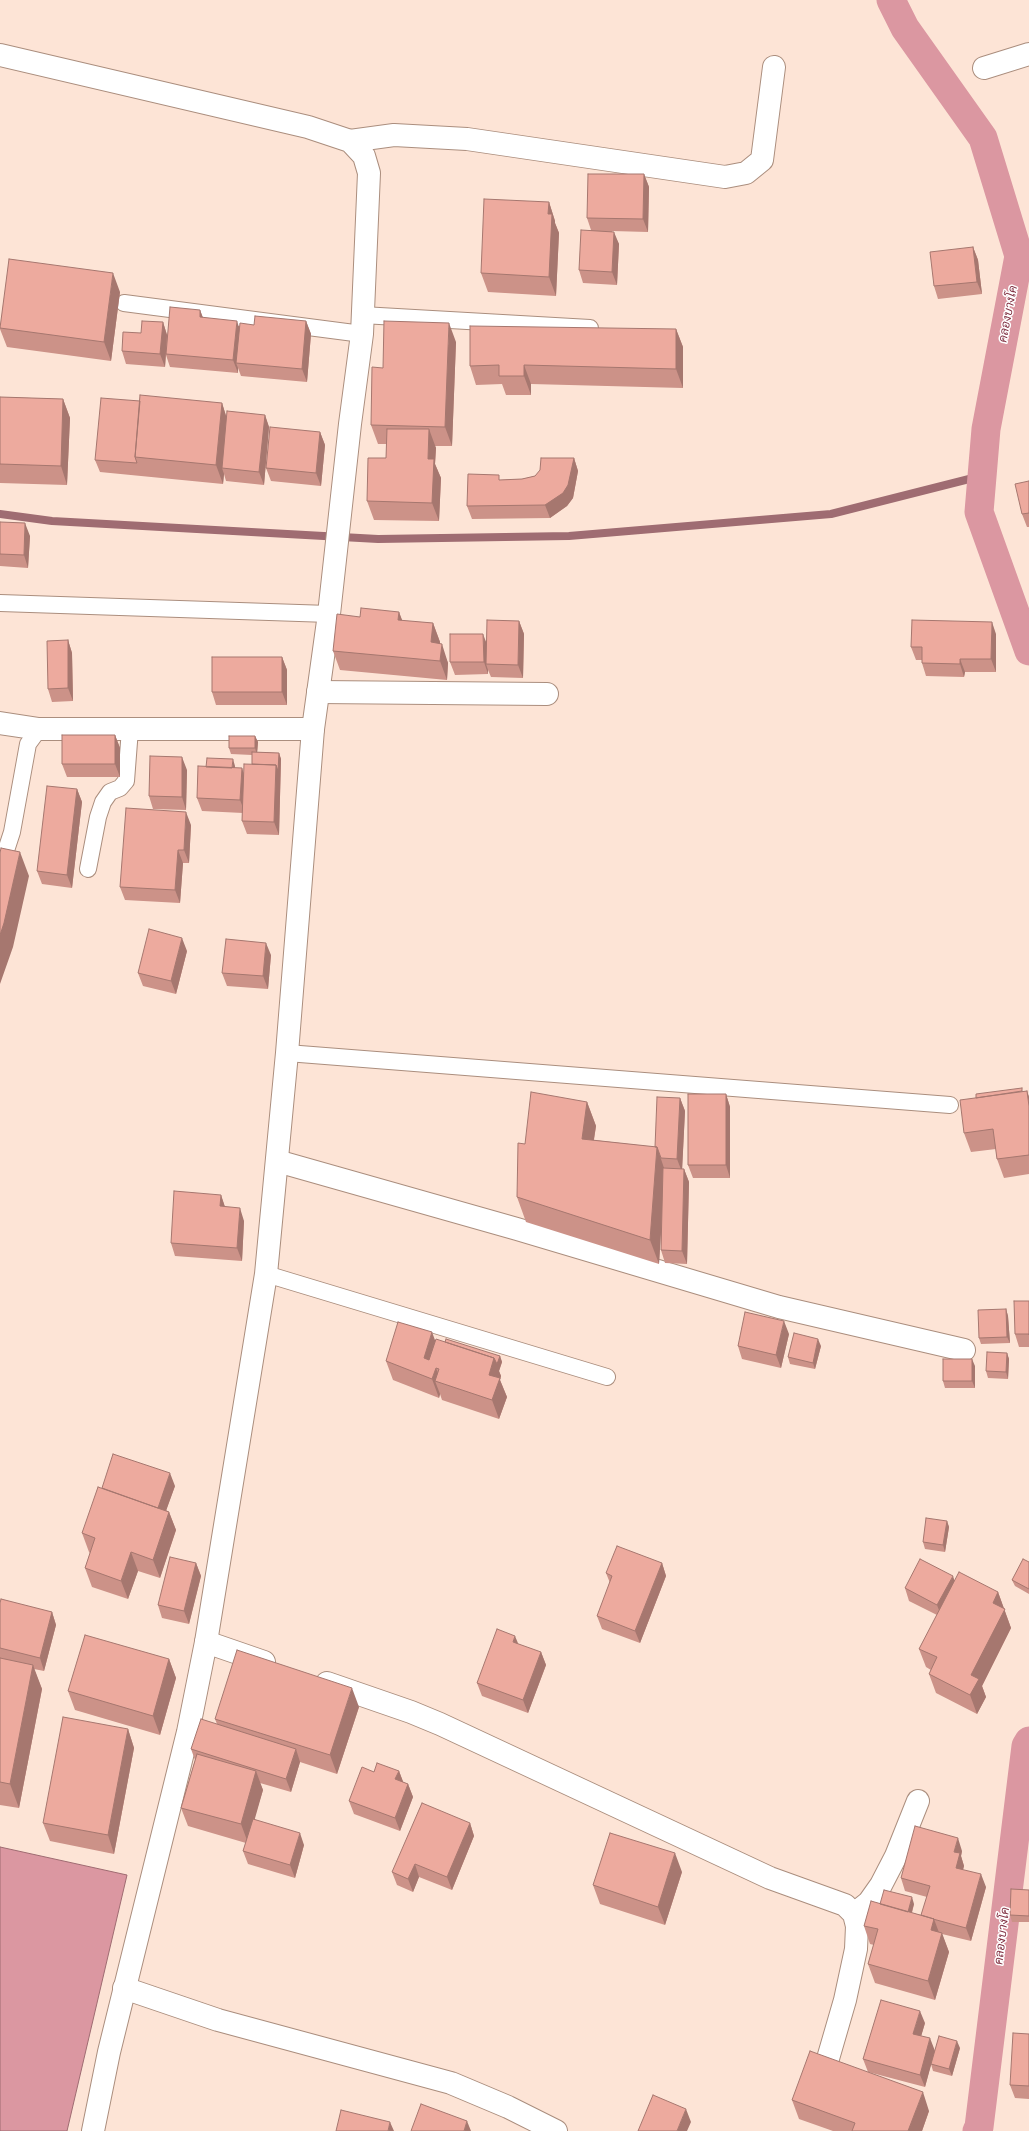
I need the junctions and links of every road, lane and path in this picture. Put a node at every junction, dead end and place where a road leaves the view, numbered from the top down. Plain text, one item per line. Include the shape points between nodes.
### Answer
1 (1029, 54) edge
2 (0, 55) edge
3 (774, 67) dead end
4 (984, 68) dead end
5 (350, 141) junction
6 (124, 304) dead end
7 (362, 325) junction
8 (605, 329) edge
9 (0, 603) edge
10 (329, 614) junction
11 (318, 692) junction
12 (547, 694) dead end
13 (0, 723) edge
14 (40, 729) junction
15 (130, 729) junction
16 (313, 729) junction
17 (0, 868) edge
18 (88, 869) dead end
19 (288, 1053) junction
20 (950, 1105) dead end
21 (277, 1161) junction
22 (266, 1274) junction
23 (964, 1350) dead end
24 (607, 1377) dead end
25 (206, 1642) junction
26 (287, 1670) edge
27 (308, 1677) edge
28 (918, 1800) dead end
29 (854, 1914) junction
30 (124, 1988) junction
31 (827, 2062) edge
32 (93, 2131) edge
33 (556, 2131) edge

1 - 4 street
2 - 5 street via 308,127
3 - 5 street via 762,160 746,173 725,177 467,139 394,136
5 - 7 street via 364,156 369,173
6 - 7 lane
7 - 8 lane
7 - 10 street
9 - 10 lane
10 - 11 street
11 - 12 street
11 - 16 street
13 - 14 street
14 - 15 street
14 - 17 lane via 28,744 12,832
15 - 16 street
15 - 18 lane via 126,781 120,788 110,792 103,802
16 - 19 street
19 - 20 lane
19 - 21 street
21 - 22 street
21 - 23 street via 779,1307
22 - 24 lane
22 - 25 street
25 - 26 street
25 - 30 street via 188,1732
27 - 29 street via 440,1724 770,1878 845,1905
28 - 29 street via 896,1856 881,1885 869,1902
29 - 31 street via 857,1926 856,1948 845,2000
30 - 32 street
30 - 33 street via 218,2020 451,2083 508,2106

